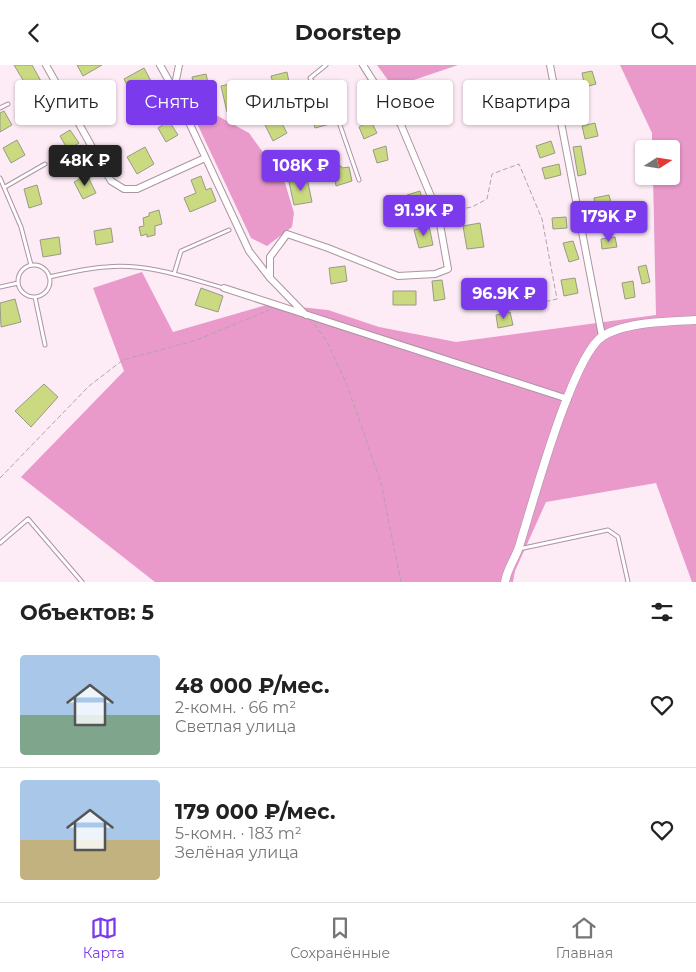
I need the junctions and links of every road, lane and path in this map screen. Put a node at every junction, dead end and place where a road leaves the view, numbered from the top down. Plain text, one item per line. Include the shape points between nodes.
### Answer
1 (46, 65) edge
2 (160, 65) edge
3 (178, 65) edge
4 (326, 65) edge
5 (364, 65) edge
6 (550, 65) edge
7 (168, 80) edge
8 (176, 80) edge
9 (8, 104) dead end
10 (0, 108) edge
11 (190, 125) edge
12 (205, 157) junction
13 (45, 164) dead end
14 (0, 178) edge
15 (359, 180) dead end
16 (5, 187) junction
17 (438, 213) junction
18 (229, 230) dead end
19 (31, 265) junction
20 (174, 274) junction
21 (49, 277) junction
22 (270, 277) junction
23 (18, 283) junction
24 (0, 287) edge
25 (224, 288) joint
26 (35, 297) junction
27 (544, 301) dead end
28 (276, 307) junction
29 (307, 315) junction
30 (696, 320) edge
31 (602, 336) junction
32 (46, 345) dead end
33 (568, 399) junction
34 (0, 478) edge
35 (0, 543) edge
36 (518, 550) junction
37 (82, 582) edge
38 (401, 582) edge
39 (505, 582) edge
40 (628, 582) edge

1 - 12 street via 111,181 124,189 137,189
2 - 7 street
3 - 8 street
4 - 15 lane via 310,78 334,105
5 - 17 street via 401,125
6 - 31 street
9 - 10 lane
11 - 12 street
12 - 22 street via 250,251
13 - 16 lane
14 - 16 lane
16 - 19 lane via 21,227
17 - 22 street via 448,269 435,274 398,276 288,234 270,257
17 - 27 path via 472,207 487,199 492,174 519,164 542,219 557,299
18 - 20 lane via 181,251
19 - 21 lane via 44,269
19 - 23 lane via 22,270
20 - 21 lane via 134,267 106,267
20 - 25 lane
21 - 26 lane via 47,291
22 - 29 street
23 - 24 lane
23 - 26 lane via 22,292
25 - 28 street
26 - 32 lane
28 - 29 street
28 - 34 path via 196,340 123,360 89,386
29 - 33 street
29 - 38 path via 326,340 350,394 381,483
30 - 31 street via 658,321
31 - 33 street via 589,351
33 - 36 street via 559,418
35 - 37 lane via 28,519
36 - 39 street
36 - 40 lane via 608,530 618,537

